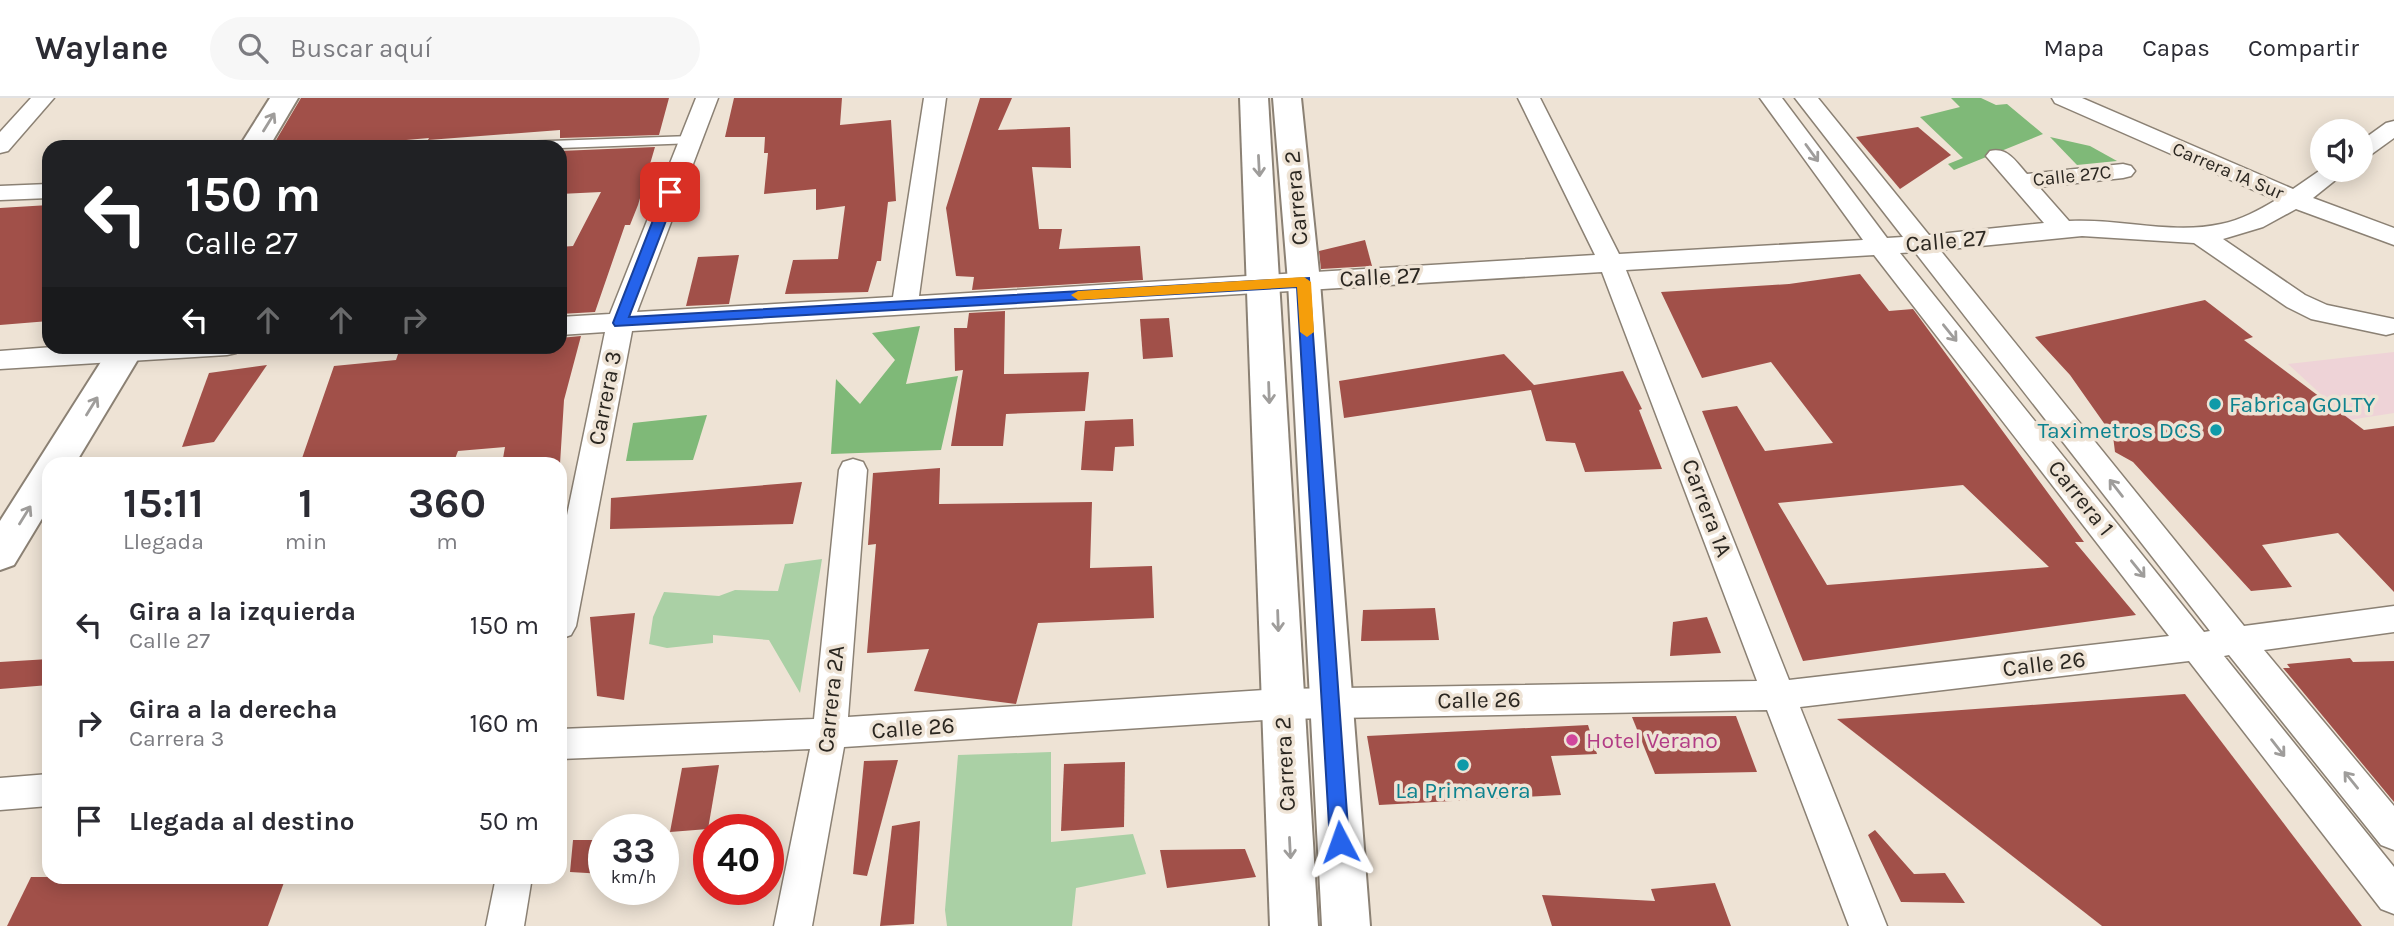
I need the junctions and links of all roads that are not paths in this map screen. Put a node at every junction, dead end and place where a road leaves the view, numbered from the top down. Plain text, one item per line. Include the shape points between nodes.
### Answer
1 (43, 98) edge
2 (285, 98) edge
3 (707, 98) edge
4 (935, 98) edge
5 (1529, 98) edge
6 (1771, 98) edge
7 (1806, 98) edge
8 (2063, 98) edge
9 (1272, 112) edge
10 (2393, 127) edge
11 (258, 140) edge
12 (691, 140) junction
13 (2373, 142) edge
14 (567, 144) edge
15 (0, 146) edge
16 (1998, 156) dead end
17 (2123, 171) dead end
18 (2021, 182) junction
19 (2320, 182) edge
20 (42, 191) edge
21 (0, 193) edge
22 (2297, 200) junction
23 (2063, 230) junction
24 (2199, 235) junction
25 (2394, 237) edge
26 (1923, 244) junction
27 (1881, 247) junction
28 (1611, 263) junction
29 (1304, 282) junction
30 (1265, 284) junction
31 (905, 306) junction
32 (620, 323) junction
33 (567, 326) edge
34 (2386, 326) dead end
35 (76, 354) edge
36 (125, 354) edge
37 (0, 360) edge
38 (60, 457) edge
39 (853, 470) dead end
40 (42, 486) edge
41 (0, 554) edge
42 (567, 591) edge
43 (2394, 619) edge
44 (2236, 640) junction
45 (2199, 646) junction
46 (1780, 695) junction
47 (1330, 703) junction
48 (1281, 704) junction
49 (830, 733) junction
50 (567, 744) edge
51 (42, 791) edge
52 (0, 794) edge
53 (2394, 833) edge
54 (513, 884) edge
55 (2394, 896) edge
56 (505, 926) edge
57 (793, 926) edge
58 (1294, 926) edge
59 (1346, 926) edge
60 (1868, 926) edge

1 - 15 street
11 -> 2 street
3 - 12 street, Carrera 3
4 - 31 street
5 - 28 street, Carrera 1A
6 -> 27 street, Carrera 1
7 - 26 street, Carrera 1
8 - 22 street, Carrera 1A Sur
9 - 29 street, Carrera 2
9 -> 30 street, Carrera 2
10 - 13 street
12 - 14 lane
12 - 32 street, Carrera 3
16 - 18 street
17 - 18 street, Calle 27C
18 - 23 street
19 - 22 street
20 - 21 street
22 - 24 street via 2227,230
22 - 25 street, Carrera 1A Sur
23 - 24 street, Calle 27
23 - 26 street, Calle 27
24 - 34 street via 2320,313
26 - 27 street, Calle 27
44 -> 26 street, Carrera 1
27 - 28 street, Calle 27
27 -> 45 street, Carrera 1
28 - 29 street, Calle 27
28 - 46 street, Carrera 1A
29 - 30 street, Calle 27
29 - 47 street, Carrera 2
30 - 31 street, Calle 27
30 -> 48 street, Carrera 2
31 - 32 street, Calle 27
32 - 33 street, Calle 27
32 - 42 street, Carrera 3
35 - 37 street
38 -> 36 street
39 - 49 street, Carrera 2A
41 -> 40 street
43 - 44 street, Calle 26
44 - 45 street, Calle 26
53 -> 44 street, Carrera 1
45 - 46 street, Calle 26
45 -> 55 street, Carrera 1
46 - 47 street, Calle 26
46 - 60 street, Carrera 1A
47 - 48 street, Calle 26
47 - 59 street, Carrera 2
48 - 49 street, Calle 26
48 -> 58 street, Carrera 2
49 - 50 street, Calle 26
49 - 57 street, Carrera 2A
51 - 52 street
54 - 56 street

